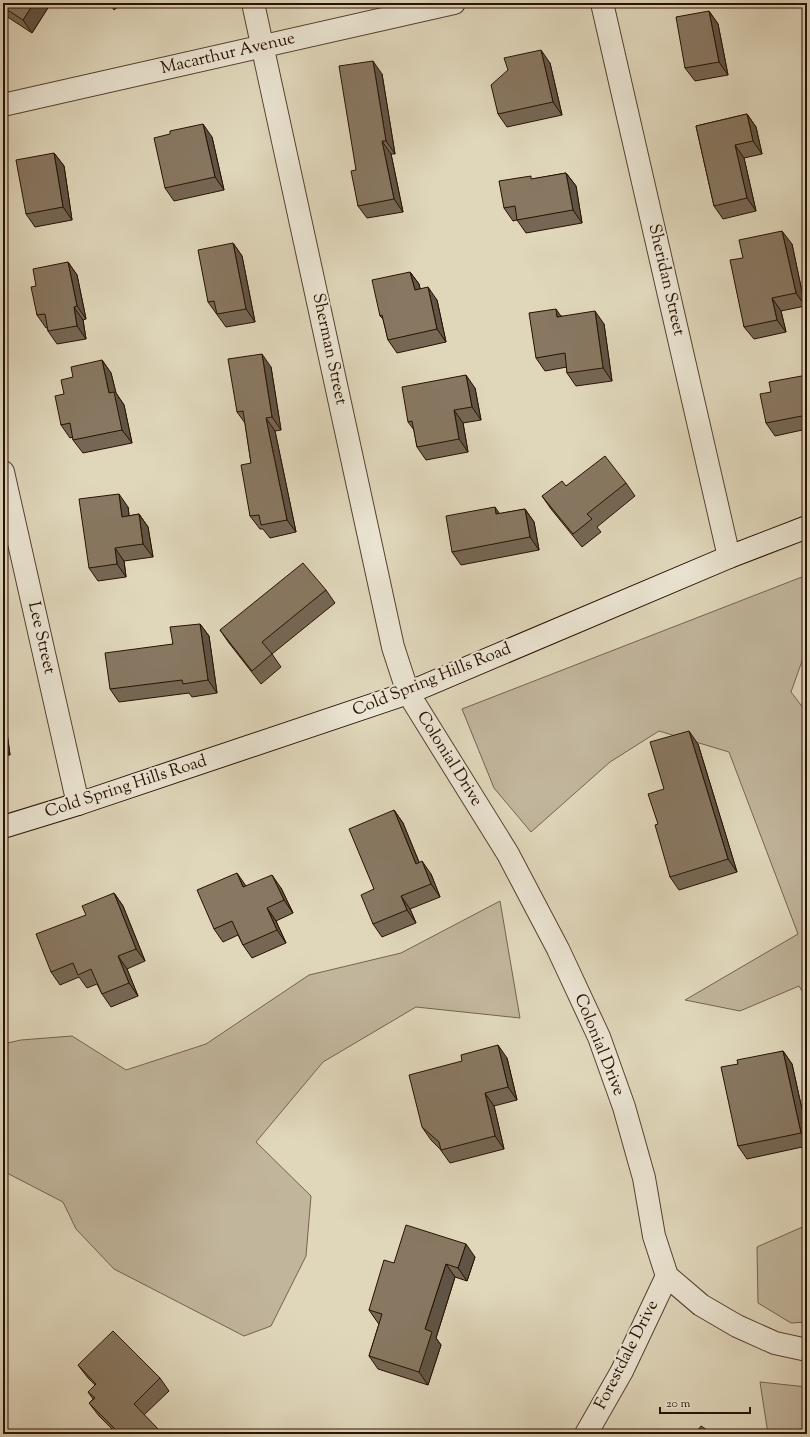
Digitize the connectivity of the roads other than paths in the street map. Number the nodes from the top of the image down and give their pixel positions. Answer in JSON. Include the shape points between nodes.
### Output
{"nodes":[{"id":1,"x":254,"y":3,"type":"edge"},
{"id":2,"x":454,"y":3,"type":"edge"},
{"id":3,"x":602,"y":3,"type":"edge"},
{"id":4,"x":263,"y":45,"type":"junction"},
{"id":5,"x":3,"y":105,"type":"edge"},
{"id":6,"x":3,"y":472,"type":"edge"},
{"id":7,"x":807,"y":527,"type":"edge"},
{"id":8,"x":729,"y":557,"type":"junction"},
{"id":9,"x":408,"y":693,"type":"junction"},
{"id":10,"x":78,"y":804,"type":"junction"},
{"id":11,"x":3,"y":827,"type":"edge"},
{"id":12,"x":667,"y":1276,"type":"junction"},
{"id":13,"x":807,"y":1350,"type":"edge"},
{"id":14,"x":586,"y":1434,"type":"edge"}],
"edges":[{"from":1,"to":4,"type":"street","name":"Sherman Street"},
{"from":2,"to":4,"type":"street","name":"Macarthur Avenue"},
{"from":3,"to":8,"type":"street","name":"Sheridan Street"},
{"from":4,"to":5,"type":"street","name":"Macarthur Avenue"},
{"from":4,"to":9,"type":"street","name":"Sherman Street","via":[[393,647]]},
{"from":6,"to":10,"type":"street","name":"Lee Street"},
{"from":7,"to":8,"type":"street","name":"Cold Spring Hills Road"},
{"from":8,"to":9,"type":"street","name":"Cold Spring Hills Road"},
{"from":9,"to":10,"type":"street","name":"Cold Spring Hills Road"},
{"from":9,"to":12,"type":"street","name":"Colonial Drive","via":[[508,854],[558,949],[599,1037],[624,1107],[644,1178],[654,1236]]},
{"from":10,"to":11,"type":"street","name":"Cold Spring Hills Road"},
{"from":12,"to":13,"type":"street","via":[[701,1305],[737,1326],[775,1343]]},
{"from":12,"to":14,"type":"street","name":"Forestdale Drive","via":[[622,1371]]}]}
